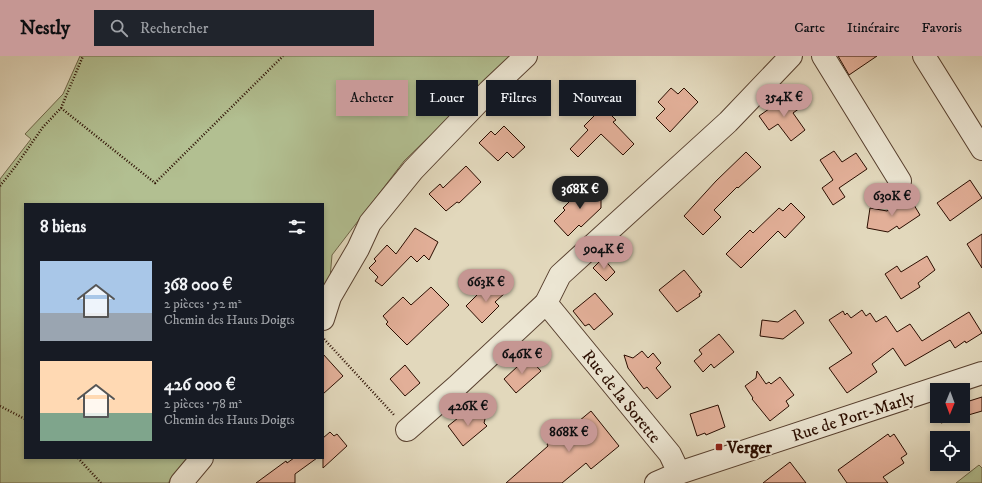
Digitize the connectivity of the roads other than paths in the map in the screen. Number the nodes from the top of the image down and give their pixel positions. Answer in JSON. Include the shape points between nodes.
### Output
{"nodes":[{"id":1,"x":526,"y":56,"type":"edge"},
{"id":2,"x":791,"y":56,"type":"edge"},
{"id":3,"x":822,"y":56,"type":"edge"},
{"id":4,"x":924,"y":56,"type":"edge"},
{"id":5,"x":982,"y":149,"type":"edge"},
{"id":6,"x":900,"y":181,"type":"dead end"},
{"id":7,"x":546,"y":303,"type":"junction"},
{"id":8,"x":324,"y":316,"type":"edge"},
{"id":9,"x":982,"y":373,"type":"edge"},
{"id":10,"x":407,"y":430,"type":"road end"},
{"id":11,"x":201,"y":459,"type":"edge"},
{"id":12,"x":672,"y":479,"type":"edge"},
{"id":13,"x":181,"y":483,"type":"edge"}],
"edges":[{"from":1,"to":8,"type":"street","via":[[413,170],[370,223],[330,297]]},
{"from":2,"to":7,"type":"street","via":[[728,122],[560,275]]},
{"from":3,"to":6,"type":"street"},
{"from":4,"to":5,"type":"street"},
{"from":7,"to":10,"type":"street"},
{"from":7,"to":12,"type":"street","name":"Rue de la Sorette","via":[[670,454]]},
{"from":9,"to":12,"type":"street","name":"Rue de Port-Marly"},
{"from":11,"to":13,"type":"street"}]}
